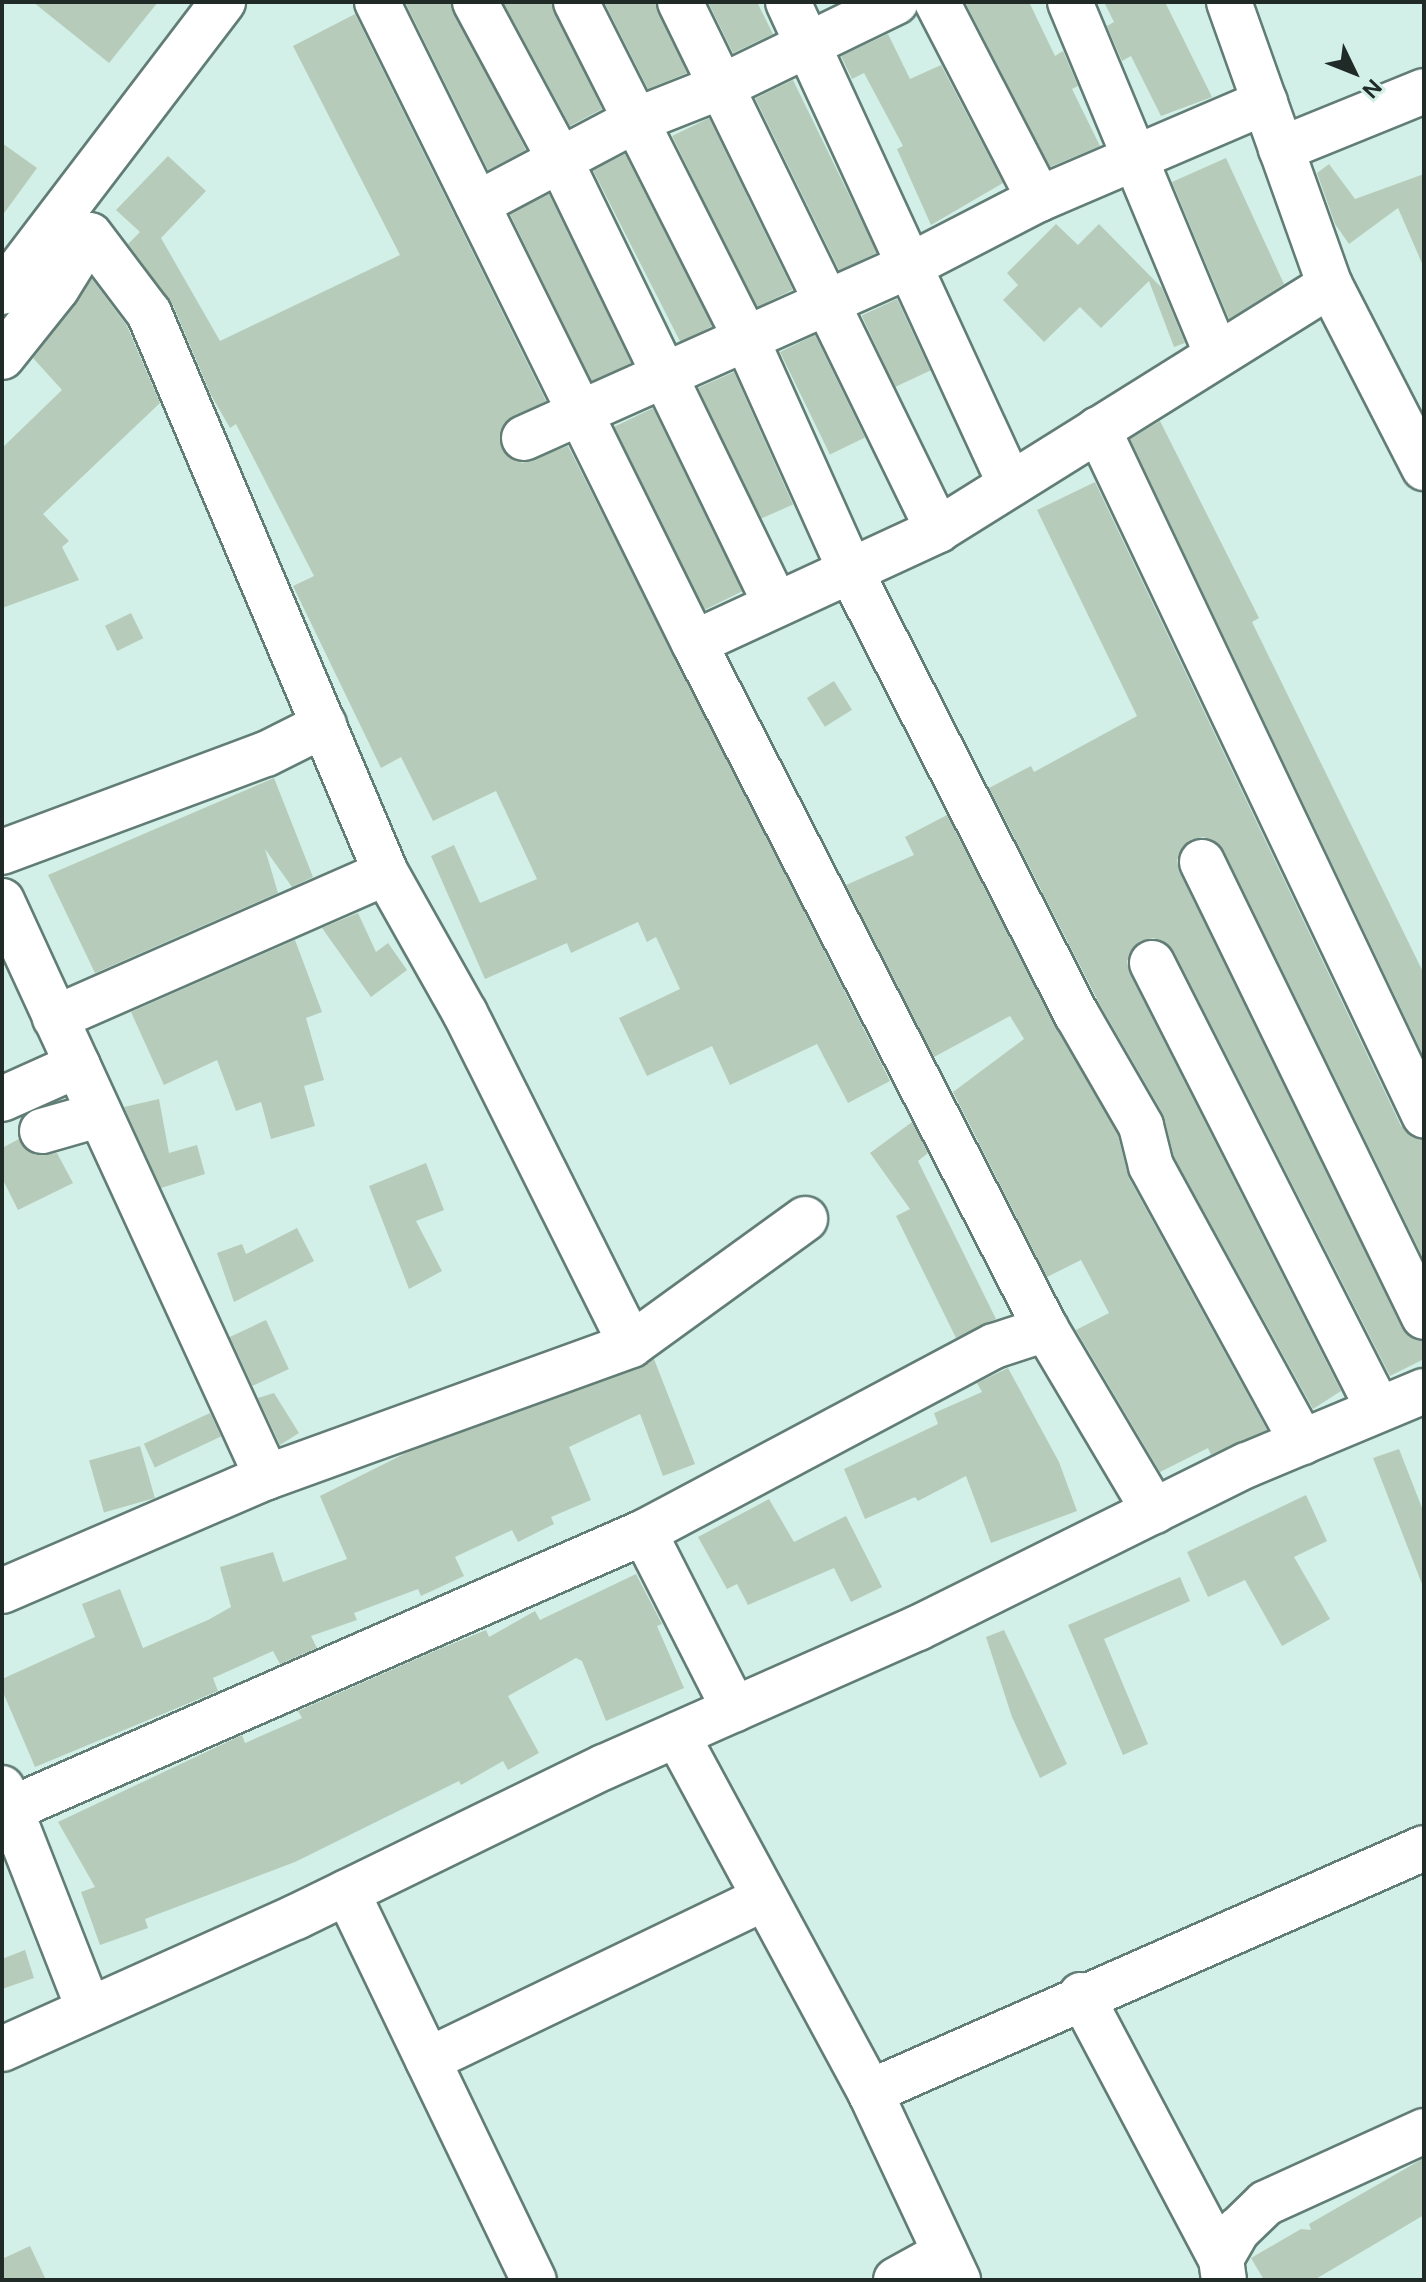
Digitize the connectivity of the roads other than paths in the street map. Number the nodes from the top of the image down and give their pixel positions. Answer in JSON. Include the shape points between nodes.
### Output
{"nodes":[{"id":1,"x":223,"y":2,"type":"edge"},
{"id":2,"x":377,"y":2,"type":"edge"},
{"id":3,"x":475,"y":2,"type":"edge"},
{"id":4,"x":576,"y":2,"type":"edge"},
{"id":5,"x":680,"y":2,"type":"edge"},
{"id":6,"x":788,"y":2,"type":"edge"},
{"id":7,"x":896,"y":2,"type":"edge"},
{"id":8,"x":937,"y":2,"type":"edge"},
{"id":9,"x":1070,"y":2,"type":"edge"},
{"id":10,"x":1229,"y":2,"type":"edge"},
{"id":11,"x":811,"y":42,"type":"junction"},
{"id":12,"x":725,"y":85,"type":"junction"},
{"id":13,"x":1424,"y":91,"type":"edge"},
{"id":14,"x":1265,"y":102,"type":"junction"},
{"id":15,"x":634,"y":121,"type":"junction"},
{"id":16,"x":1281,"y":149,"type":"junction"},
{"id":17,"x":1138,"y":155,"type":"junction"},
{"id":18,"x":561,"y":162,"type":"junction"},
{"id":19,"x":1039,"y":199,"type":"junction"},
{"id":20,"x":477,"y":204,"type":"junction"},
{"id":21,"x":913,"y":264,"type":"junction"},
{"id":22,"x":1330,"y":285,"type":"junction"},
{"id":23,"x":2,"y":292,"type":"edge"},
{"id":24,"x":824,"y":300,"type":"junction"},
{"id":25,"x":745,"y":336,"type":"junction"},
{"id":26,"x":1217,"y":355,"type":"junction"},
{"id":27,"x":2,"y":357,"type":"edge"},
{"id":28,"x":663,"y":374,"type":"junction"},
{"id":29,"x":582,"y":411,"type":"junction"},
{"id":30,"x":1098,"y":429,"type":"junction"},
{"id":31,"x":524,"y":438,"type":"dead end"},
{"id":32,"x":1424,"y":468,"type":"edge"},
{"id":33,"x":1010,"y":484,"type":"junction"},
{"id":34,"x":938,"y":530,"type":"junction"},
{"id":35,"x":851,"y":572,"type":"junction"},
{"id":36,"x":775,"y":603,"type":"junction"},
{"id":37,"x":694,"y":643,"type":"junction"},
{"id":38,"x":324,"y":725,"type":"junction"},
{"id":39,"x":2,"y":852,"type":"edge"},
{"id":40,"x":1202,"y":862,"type":"dead end"},
{"id":41,"x":386,"y":873,"type":"junction"},
{"id":42,"x":2,"y":901,"type":"edge"},
{"id":43,"x":10,"y":945,"type":"edge"},
{"id":44,"x":1152,"y":963,"type":"dead end"},
{"id":45,"x":55,"y":1018,"type":"junction"},
{"id":46,"x":78,"y":1065,"type":"junction"},
{"id":47,"x":2,"y":1099,"type":"edge"},
{"id":48,"x":98,"y":1115,"type":"junction"},
{"id":49,"x":1424,"y":1115,"type":"edge"},
{"id":50,"x":42,"y":1131,"type":"dead end"},
{"id":51,"x":805,"y":1219,"type":"dead end"},
{"id":52,"x":1424,"y":1317,"type":"edge"},
{"id":53,"x":1046,"y":1329,"type":"junction"},
{"id":54,"x":631,"y":1345,"type":"junction"},
{"id":55,"x":1424,"y":1391,"type":"edge"},
{"id":56,"x":1378,"y":1408,"type":"junction"},
{"id":57,"x":1302,"y":1442,"type":"junction"},
{"id":58,"x":267,"y":1477,"type":"junction"},
{"id":59,"x":1154,"y":1511,"type":"junction"},
{"id":60,"x":644,"y":1532,"type":"junction"},
{"id":61,"x":2,"y":1591,"type":"edge"},
{"id":62,"x":734,"y":1709,"type":"junction"},
{"id":63,"x":677,"y":1735,"type":"junction"},
{"id":64,"x":6,"y":1798,"type":"edge"},
{"id":65,"x":1424,"y":1848,"type":"edge"},
{"id":66,"x":347,"y":1892,"type":"junction"},
{"id":67,"x":762,"y":1899,"type":"junction"},
{"id":68,"x":1081,"y":1995,"type":"junction"},
{"id":69,"x":89,"y":2010,"type":"junction"},
{"id":70,"x":2,"y":2049,"type":"edge"},
{"id":71,"x":428,"y":2060,"type":"junction"},
{"id":72,"x":870,"y":2092,"type":"junction"},
{"id":73,"x":1424,"y":2131,"type":"edge"},
{"id":74,"x":951,"y":2266,"type":"edge"},
{"id":75,"x":1222,"y":2269,"type":"edge"},
{"id":76,"x":534,"y":2280,"type":"edge"},
{"id":77,"x":896,"y":2280,"type":"edge"}],
"edges":[{"from":1,"to":23,"type":"street"},
{"from":2,"to":20,"type":"street"},
{"from":3,"to":18,"type":"street"},
{"from":4,"to":15,"type":"street"},
{"from":5,"to":12,"type":"street"},
{"from":6,"to":11,"type":"street"},
{"from":7,"to":11,"type":"street"},
{"from":8,"to":19,"type":"street"},
{"from":9,"to":17,"type":"street"},
{"from":10,"to":14,"type":"street"},
{"from":11,"to":12,"type":"street"},
{"from":11,"to":21,"type":"street"},
{"from":12,"to":15,"type":"street"},
{"from":12,"to":24,"type":"street"},
{"from":13,"to":16,"type":"street"},
{"from":14,"to":16,"type":"street"},
{"from":14,"to":17,"type":"street"},
{"from":15,"to":18,"type":"street"},
{"from":15,"to":25,"type":"street"},
{"from":16,"to":22,"type":"street"},
{"from":17,"to":19,"type":"street"},
{"from":17,"to":26,"type":"street"},
{"from":18,"to":20,"type":"street"},
{"from":18,"to":28,"type":"street"},
{"from":19,"to":21,"type":"street"},
{"from":20,"to":29,"type":"street"},
{"from":21,"to":24,"type":"street"},
{"from":21,"to":33,"type":"street"},
{"from":22,"to":26,"type":"street"},
{"from":22,"to":32,"type":"street"},
{"from":24,"to":25,"type":"street"},
{"from":24,"to":34,"type":"street"},
{"from":25,"to":28,"type":"street"},
{"from":25,"to":35,"type":"street"},
{"from":26,"to":30,"type":"street"},
{"from":27,"to":38,"type":"street","via":[[90,235],[161,337]]},
{"from":28,"to":29,"type":"street"},
{"from":28,"to":36,"type":"street"},
{"from":29,"to":31,"type":"street"},
{"from":29,"to":37,"type":"street"},
{"from":30,"to":33,"type":"street"},
{"from":30,"to":49,"type":"street"},
{"from":33,"to":34,"type":"street"},
{"from":34,"to":35,"type":"street"},
{"from":35,"to":36,"type":"street"},
{"from":35,"to":57,"type":"street","via":[[1077,1015],[1141,1126],[1151,1166]]},
{"from":36,"to":37,"type":"street"},
{"from":37,"to":53,"type":"street"},
{"from":38,"to":39,"type":"street","via":[[266,754]]},
{"from":38,"to":41,"type":"street"},
{"from":40,"to":52,"type":"street"},
{"from":41,"to":45,"type":"street"},
{"from":41,"to":54,"type":"street","via":[[465,1013]]},
{"from":42,"to":43,"type":"street"},
{"from":43,"to":45,"type":"street"},
{"from":44,"to":56,"type":"street"},
{"from":45,"to":46,"type":"street"},
{"from":46,"to":47,"type":"street"},
{"from":46,"to":48,"type":"street"},
{"from":48,"to":50,"type":"street"},
{"from":48,"to":58,"type":"street"},
{"from":51,"to":54,"type":"street"},
{"from":53,"to":59,"type":"street"},
{"from":53,"to":60,"type":"street","via":[[994,1346]]},
{"from":54,"to":58,"type":"street"},
{"from":55,"to":56,"type":"street"},
{"from":56,"to":57,"type":"street"},
{"from":57,"to":59,"type":"street"},
{"from":58,"to":61,"type":"street"},
{"from":59,"to":62,"type":"street","via":[[918,1628]]},
{"from":60,"to":62,"type":"street"},
{"from":60,"to":64,"type":"street"},
{"from":62,"to":63,"type":"street"},
{"from":63,"to":66,"type":"street"},
{"from":63,"to":67,"type":"street"},
{"from":64,"to":69,"type":"street"},
{"from":65,"to":68,"type":"street"},
{"from":66,"to":69,"type":"street"},
{"from":66,"to":71,"type":"street"},
{"from":67,"to":71,"type":"street"},
{"from":67,"to":72,"type":"street"},
{"from":68,"to":72,"type":"street"},
{"from":68,"to":75,"type":"street"},
{"from":69,"to":70,"type":"street"},
{"from":71,"to":76,"type":"street"},
{"from":72,"to":74,"type":"street"},
{"from":73,"to":75,"type":"street","via":[[1266,2203],[1238,2230]]},
{"from":74,"to":77,"type":"street"}]}
